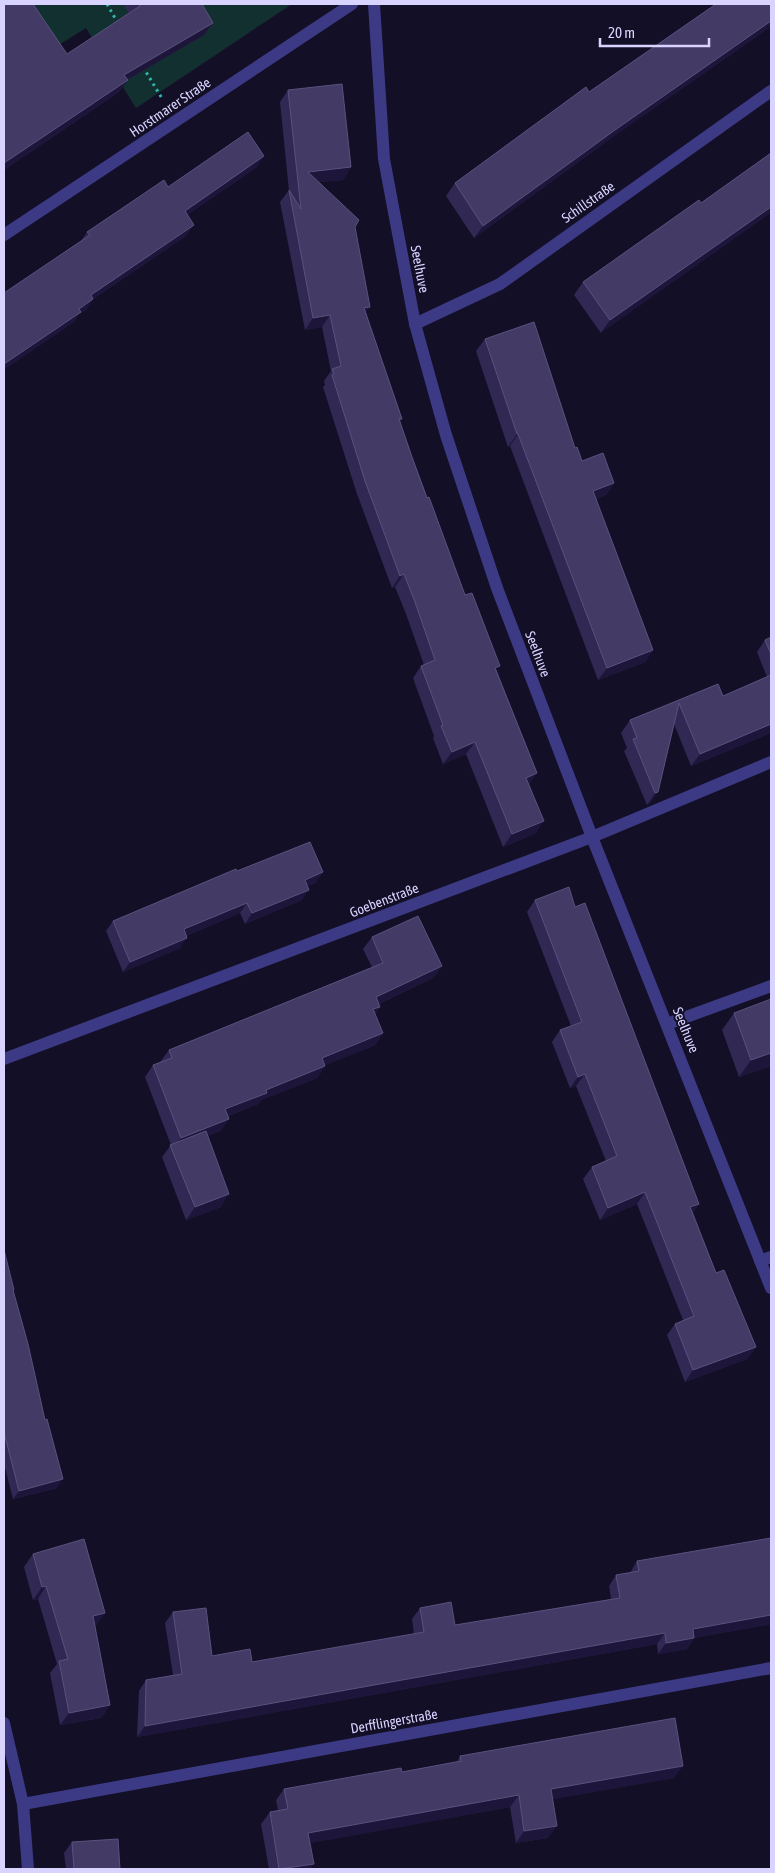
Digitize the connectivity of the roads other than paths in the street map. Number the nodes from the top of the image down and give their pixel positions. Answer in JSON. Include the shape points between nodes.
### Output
{"nodes":[{"id":1,"x":352,"y":4,"type":"edge"},
{"id":2,"x":374,"y":4,"type":"edge"},
{"id":3,"x":771,"y":91,"type":"edge"},
{"id":4,"x":4,"y":235,"type":"edge"},
{"id":5,"x":415,"y":324,"type":"junction"},
{"id":6,"x":771,"y":762,"type":"edge"},
{"id":7,"x":592,"y":837,"type":"junction"},
{"id":8,"x":771,"y":986,"type":"edge"},
{"id":9,"x":667,"y":1024,"type":"junction"},
{"id":10,"x":4,"y":1060,"type":"edge"},
{"id":11,"x":766,"y":1259,"type":"edge"},
{"id":12,"x":771,"y":1288,"type":"edge"},
{"id":13,"x":771,"y":1668,"type":"edge"},
{"id":14,"x":4,"y":1723,"type":"edge"},
{"id":15,"x":23,"y":1804,"type":"junction"},
{"id":16,"x":28,"y":1869,"type":"edge"}],
"edges":[{"from":1,"to":4,"type":"street","name":"Horstmarer Straße"},
{"from":2,"to":5,"type":"street","name":"Seelhuve","via":[[384,159]]},
{"from":3,"to":5,"type":"street","name":"Schillstraße","via":[[500,284]]},
{"from":5,"to":7,"type":"street","name":"Seelhuve","via":[[446,435],[497,588]]},
{"from":6,"to":7,"type":"street","name":"Goebenstraße"},
{"from":7,"to":9,"type":"street","name":"Seelhuve"},
{"from":7,"to":10,"type":"street","name":"Goebenstraße"},
{"from":8,"to":9,"type":"street"},
{"from":9,"to":11,"type":"street","name":"Seelhuve"},
{"from":11,"to":12,"type":"street","name":"Seelhuve"},
{"from":13,"to":15,"type":"street","name":"Derfflingerstraße"},
{"from":14,"to":15,"type":"street"},
{"from":15,"to":16,"type":"street"}]}
